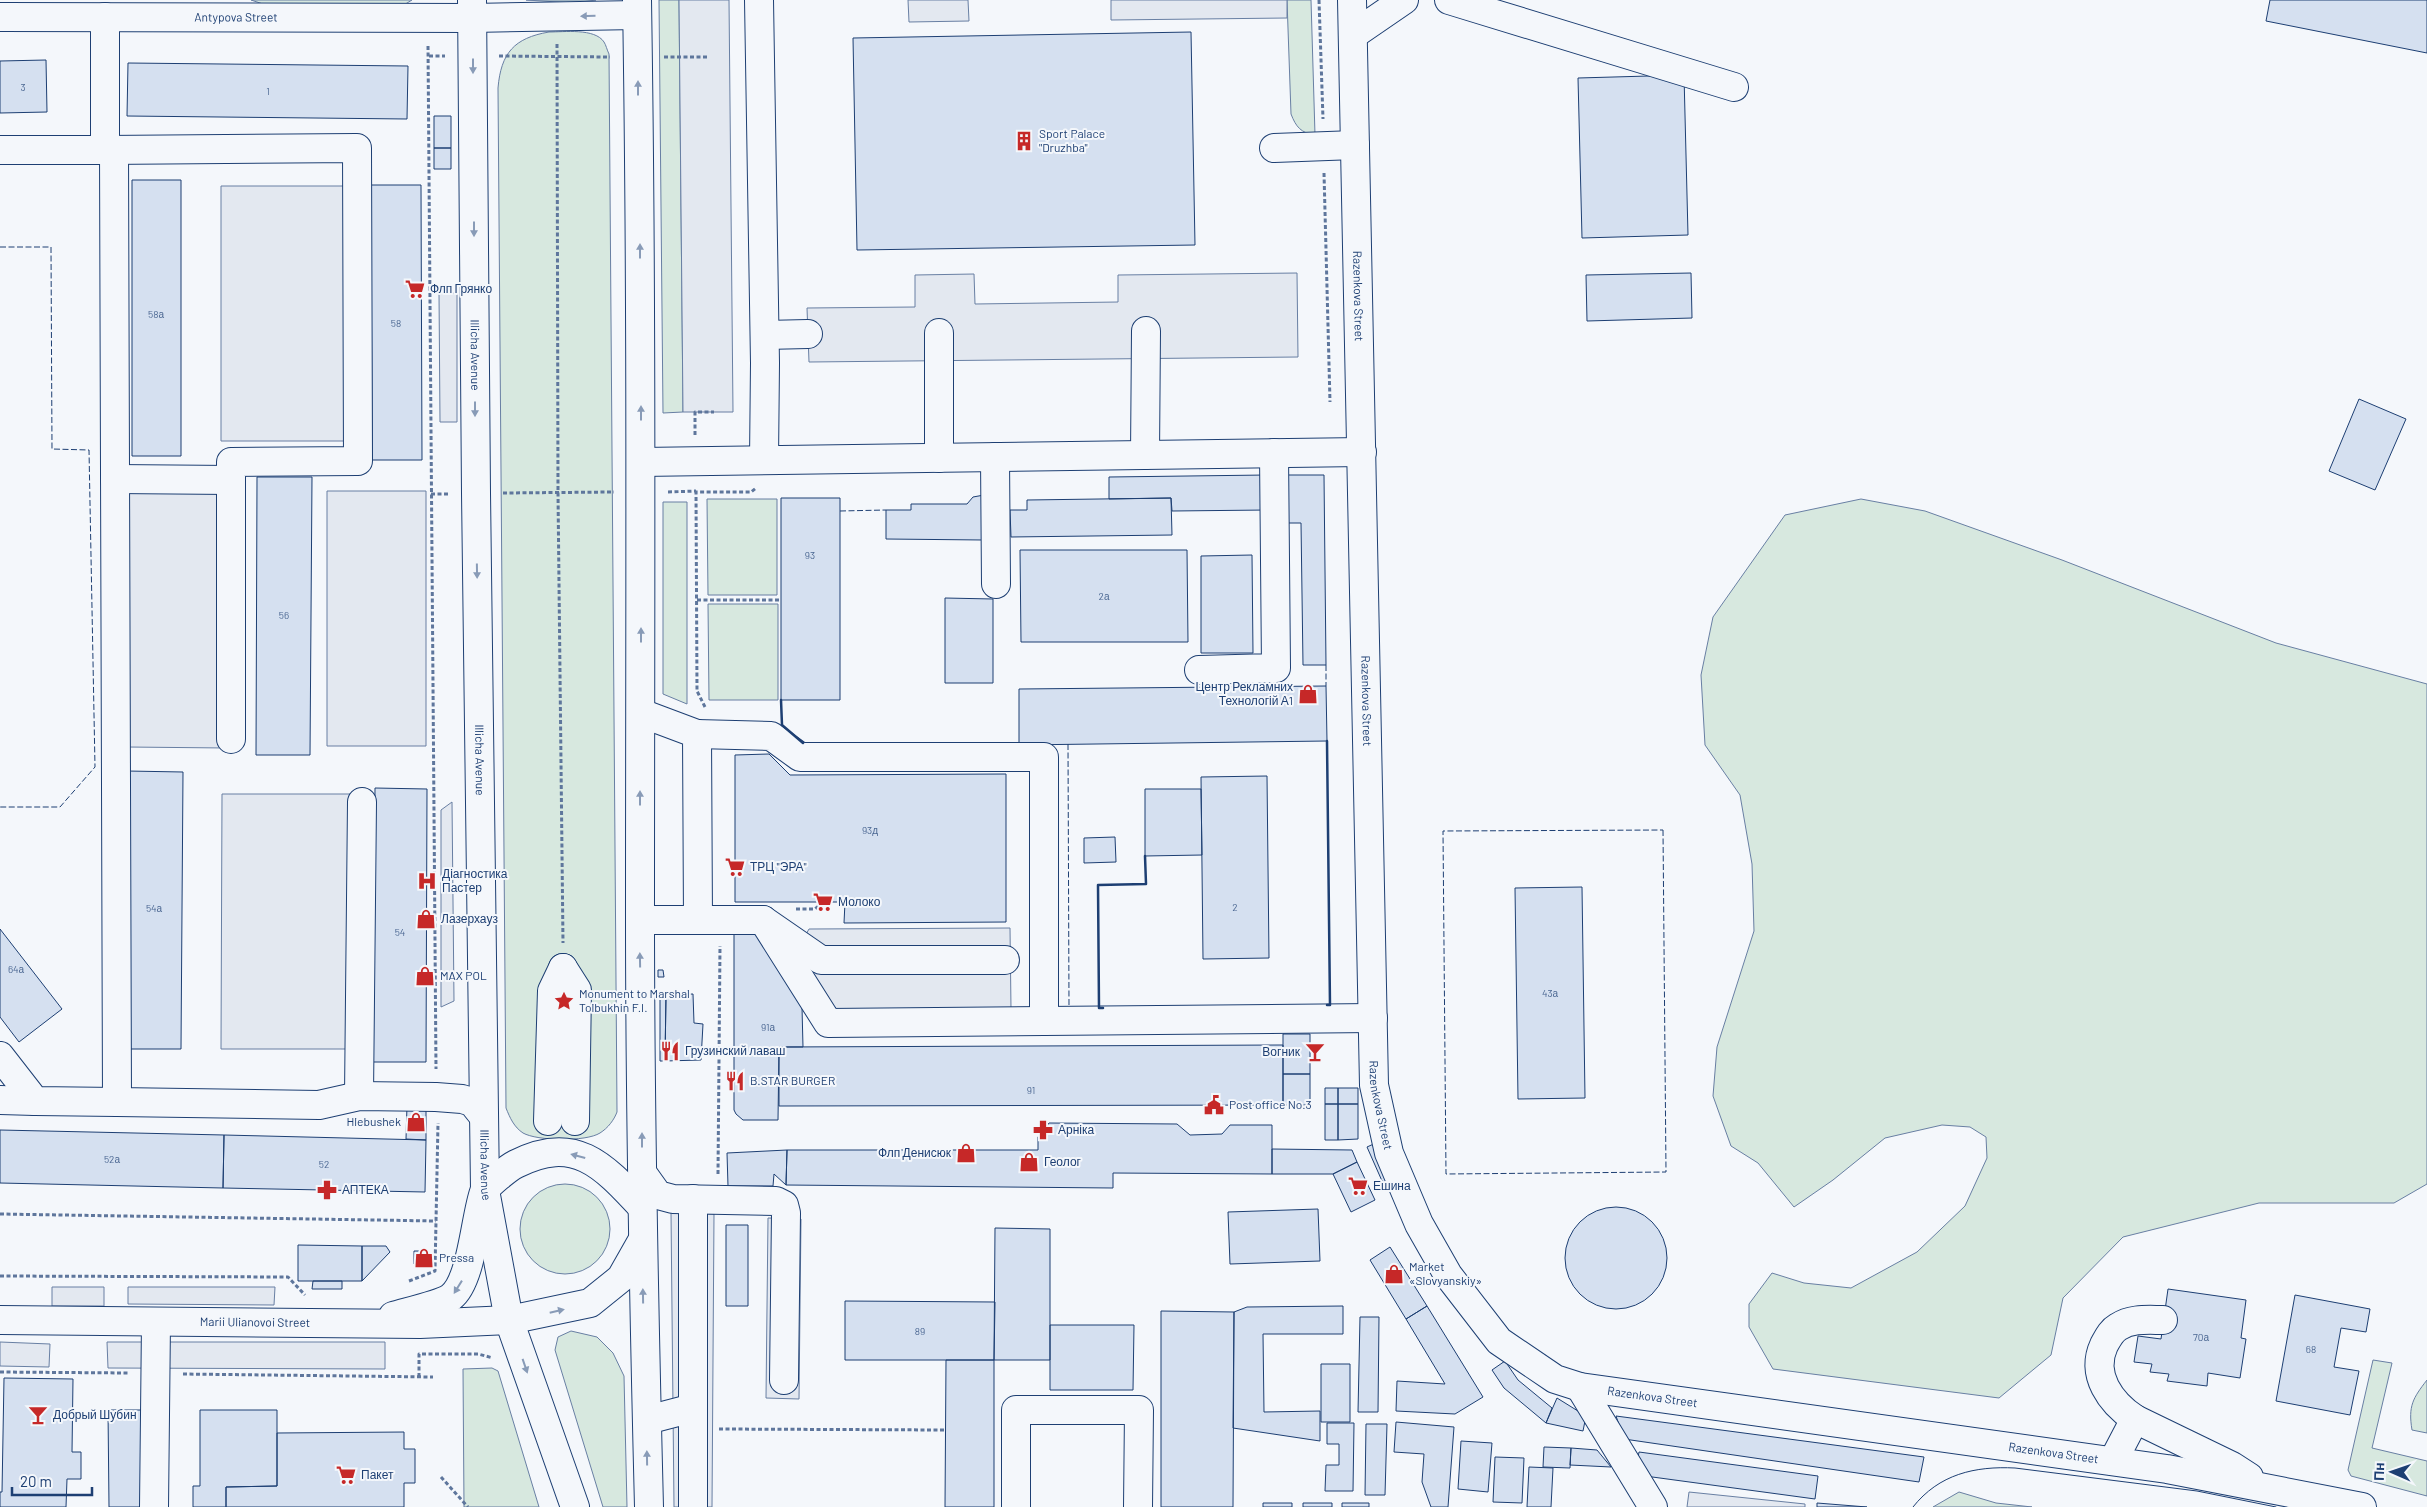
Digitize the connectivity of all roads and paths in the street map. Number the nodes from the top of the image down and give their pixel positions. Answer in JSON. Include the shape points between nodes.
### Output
{"nodes":[{"id":1,"x":759,"y":0,"type":"edge"},
{"id":2,"x":1352,"y":0,"type":"edge"},
{"id":3,"x":1404,"y":0,"type":"edge"},
{"id":4,"x":1449,"y":0,"type":"edge"},
{"id":5,"x":637,"y":8,"type":"edge"},
{"id":6,"x":472,"y":9,"type":"edge"},
{"id":7,"x":7,"y":10,"type":"edge"},
{"id":8,"x":428,"y":16,"type":"junction"},
{"id":9,"x":556,"y":16,"type":"junction"},
{"id":10,"x":105,"y":17,"type":"junction"},
{"id":11,"x":1353,"y":35,"type":"junction"},
{"id":12,"x":429,"y":56,"type":"junction"},
{"id":13,"x":473,"y":56,"type":"junction"},
{"id":14,"x":557,"y":56,"type":"junction"},
{"id":15,"x":638,"y":57,"type":"junction"},
{"id":16,"x":708,"y":58,"type":"dead end"},
{"id":17,"x":1734,"y":87,"type":"dead end"},
{"id":18,"x":1356,"y":145,"type":"junction"},
{"id":19,"x":1274,"y":148,"type":"dead end"},
{"id":20,"x":0,"y":150,"type":"edge"},
{"id":21,"x":110,"y":150,"type":"junction"},
{"id":22,"x":1146,"y":331,"type":"dead end"},
{"id":23,"x":938,"y":333,"type":"dead end"},
{"id":24,"x":808,"y":334,"type":"dead end"},
{"id":25,"x":765,"y":335,"type":"junction"},
{"id":26,"x":714,"y":412,"type":"dead end"},
{"id":27,"x":1362,"y":452,"type":"junction"},
{"id":28,"x":1274,"y":453,"type":"junction"},
{"id":29,"x":1145,"y":455,"type":"junction"},
{"id":30,"x":995,"y":457,"type":"junction"},
{"id":31,"x":939,"y":458,"type":"junction"},
{"id":32,"x":764,"y":460,"type":"junction"},
{"id":33,"x":641,"y":462,"type":"junction"},
{"id":34,"x":696,"y":462,"type":"junction"},
{"id":35,"x":115,"y":479,"type":"junction"},
{"id":36,"x":231,"y":480,"type":"junction"},
{"id":37,"x":642,"y":492,"type":"junction"},
{"id":38,"x":558,"y":493,"type":"junction"},
{"id":39,"x":431,"y":494,"type":"junction"},
{"id":40,"x":476,"y":494,"type":"junction"},
{"id":41,"x":996,"y":584,"type":"dead end"},
{"id":42,"x":697,"y":600,"type":"dead end"},
{"id":43,"x":781,"y":600,"type":"dead end"},
{"id":44,"x":1199,"y":670,"type":"dead end"},
{"id":45,"x":640,"y":713,"type":"junction"},
{"id":46,"x":697,"y":734,"type":"junction"},
{"id":47,"x":231,"y":739,"type":"dead end"},
{"id":48,"x":362,"y":802,"type":"dead end"},
{"id":49,"x":640,"y":920,"type":"junction"},
{"id":50,"x":698,"y":920,"type":"junction"},
{"id":51,"x":763,"y":920,"type":"junction"},
{"id":52,"x":1005,"y":960,"type":"dead end"},
{"id":53,"x":563,"y":968,"type":"junction"},
{"id":54,"x":1373,"y":1018,"type":"junction"},
{"id":55,"x":1044,"y":1022,"type":"junction"},
{"id":56,"x":0,"y":1056,"type":"edge"},
{"id":57,"x":359,"y":1096,"type":"junction"},
{"id":58,"x":436,"y":1097,"type":"junction"},
{"id":59,"x":0,"y":1100,"type":"edge"},
{"id":60,"x":35,"y":1101,"type":"junction"},
{"id":61,"x":117,"y":1102,"type":"junction"},
{"id":62,"x":484,"y":1117,"type":"junction"},
{"id":63,"x":548,"y":1121,"type":"dead end"},
{"id":64,"x":576,"y":1121,"type":"dead end"},
{"id":65,"x":643,"y":1174,"type":"junction"},
{"id":66,"x":485,"y":1190,"type":"junction"},
{"id":67,"x":694,"y":1199,"type":"junction"},
{"id":68,"x":642,"y":1207,"type":"junction"},
{"id":69,"x":0,"y":1214,"type":"edge"},
{"id":70,"x":436,"y":1221,"type":"junction"},
{"id":71,"x":642,"y":1241,"type":"junction"},
{"id":72,"x":0,"y":1276,"type":"edge"},
{"id":73,"x":406,"y":1282,"type":"dead end"},
{"id":74,"x":314,"y":1295,"type":"dead end"},
{"id":75,"x":0,"y":1320,"type":"edge"},
{"id":76,"x":509,"y":1320,"type":"junction"},
{"id":77,"x":2163,"y":1320,"type":"dead end"},
{"id":78,"x":156,"y":1322,"type":"junction"},
{"id":79,"x":370,"y":1324,"type":"junction"},
{"id":80,"x":495,"y":1359,"type":"dead end"},
{"id":81,"x":0,"y":1372,"type":"edge"},
{"id":82,"x":155,"y":1374,"type":"junction"},
{"id":83,"x":418,"y":1377,"type":"junction"},
{"id":84,"x":433,"y":1377,"type":"dead end"},
{"id":85,"x":784,"y":1380,"type":"dead end"},
{"id":86,"x":1580,"y":1387,"type":"junction"},
{"id":87,"x":693,"y":1408,"type":"junction"},
{"id":88,"x":2135,"y":1419,"type":"junction"},
{"id":89,"x":646,"y":1420,"type":"junction"},
{"id":90,"x":716,"y":1429,"type":"dead end"},
{"id":91,"x":946,"y":1430,"type":"dead end"},
{"id":92,"x":2113,"y":1461,"type":"junction"},
{"id":93,"x":441,"y":1476,"type":"dead end"},
{"id":94,"x":2263,"y":1487,"type":"junction"},
{"id":95,"x":2314,"y":1502,"type":"edge"},
{"id":96,"x":154,"y":1507,"type":"edge"},
{"id":97,"x":468,"y":1507,"type":"edge"},
{"id":98,"x":575,"y":1507,"type":"edge"},
{"id":99,"x":649,"y":1507,"type":"edge"},
{"id":100,"x":693,"y":1507,"type":"edge"},
{"id":101,"x":1016,"y":1507,"type":"edge"},
{"id":102,"x":1138,"y":1507,"type":"edge"},
{"id":103,"x":1653,"y":1507,"type":"edge"},
{"id":104,"x":2362,"y":1507,"type":"edge"}],
"edges":[{"from":1,"to":25,"type":"street"},
{"from":2,"to":11,"type":"street","name":"Razenkova Street"},
{"from":3,"to":11,"type":"street"},
{"from":4,"to":17,"type":"street"},
{"from":5,"to":9,"type":"street","name":"Antypova Street","one_way":true},
{"from":5,"to":15,"type":"street"},
{"from":6,"to":8,"type":"street","name":"Antypova Street"},
{"from":6,"to":9,"type":"street","name":"Antypova Street"},
{"from":6,"to":13,"type":"street","name":"Illicha Avenue"},
{"from":7,"to":10,"type":"street","name":"Antypova Street"},
{"from":8,"to":10,"type":"street","name":"Antypova Street"},
{"from":8,"to":12,"type":"path"},
{"from":9,"to":14,"type":"path"},
{"from":10,"to":21,"type":"street"},
{"from":11,"to":18,"type":"street","name":"Razenkova Street"},
{"from":12,"to":13,"type":"path"},
{"from":12,"to":39,"type":"path"},
{"from":13,"to":14,"type":"path"},
{"from":13,"to":40,"type":"street","name":"Illicha Avenue","one_way":true},
{"from":14,"to":15,"type":"path"},
{"from":14,"to":38,"type":"path"},
{"from":15,"to":16,"type":"path"},
{"from":33,"to":15,"type":"street","one_way":true},
{"from":18,"to":19,"type":"street"},
{"from":18,"to":27,"type":"street","name":"Razenkova Street"},
{"from":20,"to":21,"type":"street"},
{"from":21,"to":35,"type":"street"},
{"from":21,"to":36,"type":"street","via":[[357,148],[358,461],[231,462]]},
{"from":22,"to":29,"type":"street"},
{"from":23,"to":31,"type":"street"},
{"from":24,"to":25,"type":"street"},
{"from":25,"to":32,"type":"street"},
{"from":26,"to":34,"type":"path","via":[[695,412]]},
{"from":27,"to":28,"type":"street"},
{"from":27,"to":54,"type":"street","name":"Razenkova Street"},
{"from":28,"to":29,"type":"street"},
{"from":28,"to":44,"type":"street","via":[[1276,668]]},
{"from":29,"to":30,"type":"street"},
{"from":30,"to":31,"type":"street"},
{"from":30,"to":41,"type":"street"},
{"from":31,"to":32,"type":"street"},
{"from":32,"to":34,"type":"street"},
{"from":33,"to":34,"type":"street"},
{"from":33,"to":37,"type":"street"},
{"from":34,"to":37,"type":"path","via":[[696,492]]},
{"from":35,"to":36,"type":"street"},
{"from":35,"to":61,"type":"street"},
{"from":36,"to":47,"type":"street"},
{"from":37,"to":38,"type":"path"},
{"from":45,"to":37,"type":"street","one_way":true},
{"from":38,"to":40,"type":"path"},
{"from":38,"to":53,"type":"path"},
{"from":39,"to":40,"type":"path"},
{"from":39,"to":58,"type":"path"},
{"from":40,"to":62,"type":"street","name":"Illicha Avenue","one_way":true},
{"from":42,"to":43,"type":"path"},
{"from":45,"to":46,"type":"street"},
{"from":49,"to":45,"type":"street","one_way":true},
{"from":46,"to":50,"type":"street"},
{"from":46,"to":55,"type":"street","via":[[771,736],[800,757],[1044,757]]},
{"from":48,"to":57,"type":"street"},
{"from":49,"to":50,"type":"street"},
{"from":65,"to":49,"type":"street","one_way":true},
{"from":50,"to":51,"type":"street"},
{"from":51,"to":52,"type":"street","via":[[821,960]]},
{"from":51,"to":55,"type":"street","via":[[828,1024]]},
{"from":53,"to":63,"type":"street","via":[[552,990]]},
{"from":53,"to":64,"type":"street","via":[[577,990]]},
{"from":54,"to":55,"type":"street"},
{"from":54,"to":86,"type":"street","name":"Razenkova Street","via":[[1374,1085],[1389,1152],[1418,1224],[1448,1275],[1499,1341],[1555,1379]]},
{"from":56,"to":60,"type":"street"},
{"from":57,"to":58,"type":"street"},
{"from":57,"to":61,"type":"street","via":[[319,1105]]},
{"from":58,"to":62,"type":"street","via":[[472,1102]]},
{"from":58,"to":70,"type":"path"},
{"from":59,"to":60,"type":"street"},
{"from":60,"to":61,"type":"street"},
{"from":62,"to":66,"type":"street","name":"Illicha Avenue"},
{"from":65,"to":67,"type":"street","via":[[658,1195]]},
{"from":65,"to":68,"type":"street"},
{"from":68,"to":66,"type":"street","one_way":true,"via":[[604,1167],[581,1155],[557,1152],[533,1156],[510,1167]]},
{"from":66,"to":76,"type":"street","name":"Illicha Avenue"},
{"from":66,"to":79,"type":"street","one_way":true,"via":[[465,1275],[452,1296]]},
{"from":67,"to":85,"type":"street","via":[[776,1201],[784,1205]]},
{"from":67,"to":87,"type":"street"},
{"from":68,"to":71,"type":"street"},
{"from":69,"to":70,"type":"path"},
{"from":70,"to":73,"type":"path","via":[[435,1271]]},
{"from":76,"to":71,"type":"street","one_way":true,"via":[[590,1303],[621,1278]]},
{"from":89,"to":71,"type":"street","one_way":true},
{"from":72,"to":74,"type":"path","via":[[288,1277],[305,1295]]},
{"from":75,"to":78,"type":"street","name":"Marii Ulianovoi Street"},
{"from":76,"to":79,"type":"street","name":"Marii Ulianovoi Street"},
{"from":76,"to":98,"type":"street","name":"Illicha Avenue","one_way":true},
{"from":77,"to":88,"type":"street","via":[[2133,1321],[2118,1327],[2110,1334],[2101,1352],[2099,1369],[2106,1392],[2119,1408]]},
{"from":78,"to":79,"type":"street","name":"Marii Ulianovoi Street"},
{"from":78,"to":82,"type":"street"},
{"from":80,"to":83,"type":"path","via":[[478,1354],[419,1354]]},
{"from":81,"to":82,"type":"path"},
{"from":82,"to":83,"type":"path"},
{"from":82,"to":96,"type":"street"},
{"from":83,"to":84,"type":"path"},
{"from":86,"to":92,"type":"street","name":"Razenkova Street"},
{"from":86,"to":103,"type":"street"},
{"from":87,"to":89,"type":"street"},
{"from":87,"to":100,"type":"street"},
{"from":88,"to":92,"type":"street"},
{"from":88,"to":94,"type":"street","via":[[2232,1466]]},
{"from":99,"to":89,"type":"street","one_way":true},
{"from":90,"to":91,"type":"path"},
{"from":92,"to":94,"type":"street","name":"Razenkova Street"},
{"from":93,"to":97,"type":"path"},
{"from":94,"to":95,"type":"street","name":"Razenkova Street"},
{"from":95,"to":104,"type":"street","name":"Razenkova Street"},
{"from":101,"to":102,"type":"street","via":[[1016,1410],[1139,1410]]}]}
